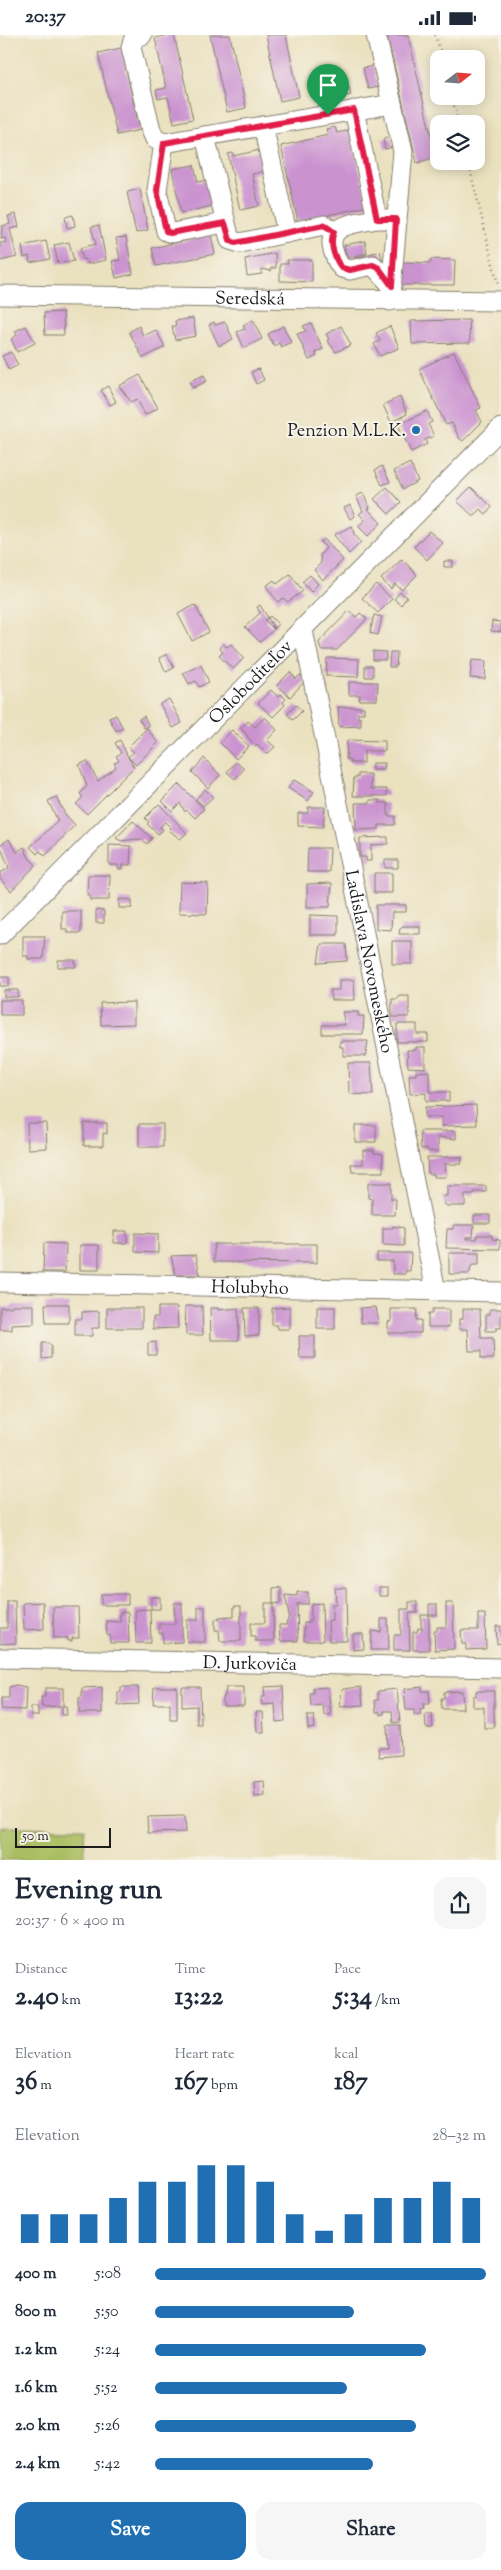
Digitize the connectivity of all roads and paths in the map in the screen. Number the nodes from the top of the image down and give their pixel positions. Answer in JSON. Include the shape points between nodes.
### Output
{"nodes":[{"id":1,"x":142,"y":35,"type":"edge"},
{"id":2,"x":376,"y":35,"type":"edge"},
{"id":3,"x":436,"y":35,"type":"edge"},
{"id":4,"x":440,"y":50,"type":"edge"},
{"id":5,"x":392,"y":104,"type":"junction"},
{"id":6,"x":354,"y":110,"type":"junction"},
{"id":7,"x":263,"y":126,"type":"junction"},
{"id":8,"x":205,"y":136,"type":"junction"},
{"id":9,"x":164,"y":143,"type":"junction"},
{"id":10,"x":470,"y":170,"type":"edge"},
{"id":11,"x":377,"y":219,"type":"junction"},
{"id":12,"x":396,"y":219,"type":"junction"},
{"id":13,"x":225,"y":223,"type":"junction"},
{"id":14,"x":334,"y":232,"type":"junction"},
{"id":15,"x":287,"y":233,"type":"junction"},
{"id":16,"x":391,"y":293,"type":"junction"},
{"id":17,"x":0,"y":295,"type":"edge"},
{"id":18,"x":500,"y":295,"type":"edge"},
{"id":19,"x":501,"y":428,"type":"edge"},
{"id":20,"x":303,"y":630,"type":"junction"},
{"id":21,"x":0,"y":935,"type":"edge"},
{"id":22,"x":0,"y":1282,"type":"edge"},
{"id":23,"x":436,"y":1291,"type":"junction"},
{"id":24,"x":501,"y":1291,"type":"edge"},
{"id":25,"x":0,"y":1658,"type":"edge"},
{"id":26,"x":501,"y":1668,"type":"edge"}],
"edges":[{"from":1,"to":9,"type":"street","via":[[134,38],[131,47],[151,130],[155,139]]},
{"from":2,"to":5,"type":"street"},
{"from":3,"to":4,"type":"path"},
{"from":5,"to":6,"type":"street"},
{"from":5,"to":12,"type":"street","via":[[404,158]]},
{"from":6,"to":7,"type":"street"},
{"from":6,"to":11,"type":"street"},
{"from":7,"to":8,"type":"street"},
{"from":7,"to":15,"type":"street"},
{"from":8,"to":9,"type":"street"},
{"from":8,"to":13,"type":"street"},
{"from":9,"to":13,"type":"street","via":[[157,190],[166,231],[170,233]]},
{"from":10,"to":18,"type":"path"},
{"from":11,"to":12,"type":"street"},
{"from":11,"to":14,"type":"street"},
{"from":12,"to":16,"type":"street"},
{"from":13,"to":15,"type":"street","via":[[230,240],[235,243]]},
{"from":14,"to":15,"type":"street","via":[[324,225]]},
{"from":14,"to":16,"type":"street","via":[[332,245],[342,268],[350,270],[373,265],[379,268]]},
{"from":16,"to":17,"type":"street","name":"Seredská"},
{"from":16,"to":18,"type":"street","name":"Seredská"},
{"from":19,"to":20,"type":"street","name":"Osloboditeľov"},
{"from":20,"to":21,"type":"street","name":"Osloboditeľov"},
{"from":20,"to":23,"type":"street","name":"Ladislava Novomeského"},
{"from":22,"to":23,"type":"street","name":"Holubyho"},
{"from":23,"to":24,"type":"street","name":"Holubyho"},
{"from":25,"to":26,"type":"street","name":"D. Jurkoviča"}]}
